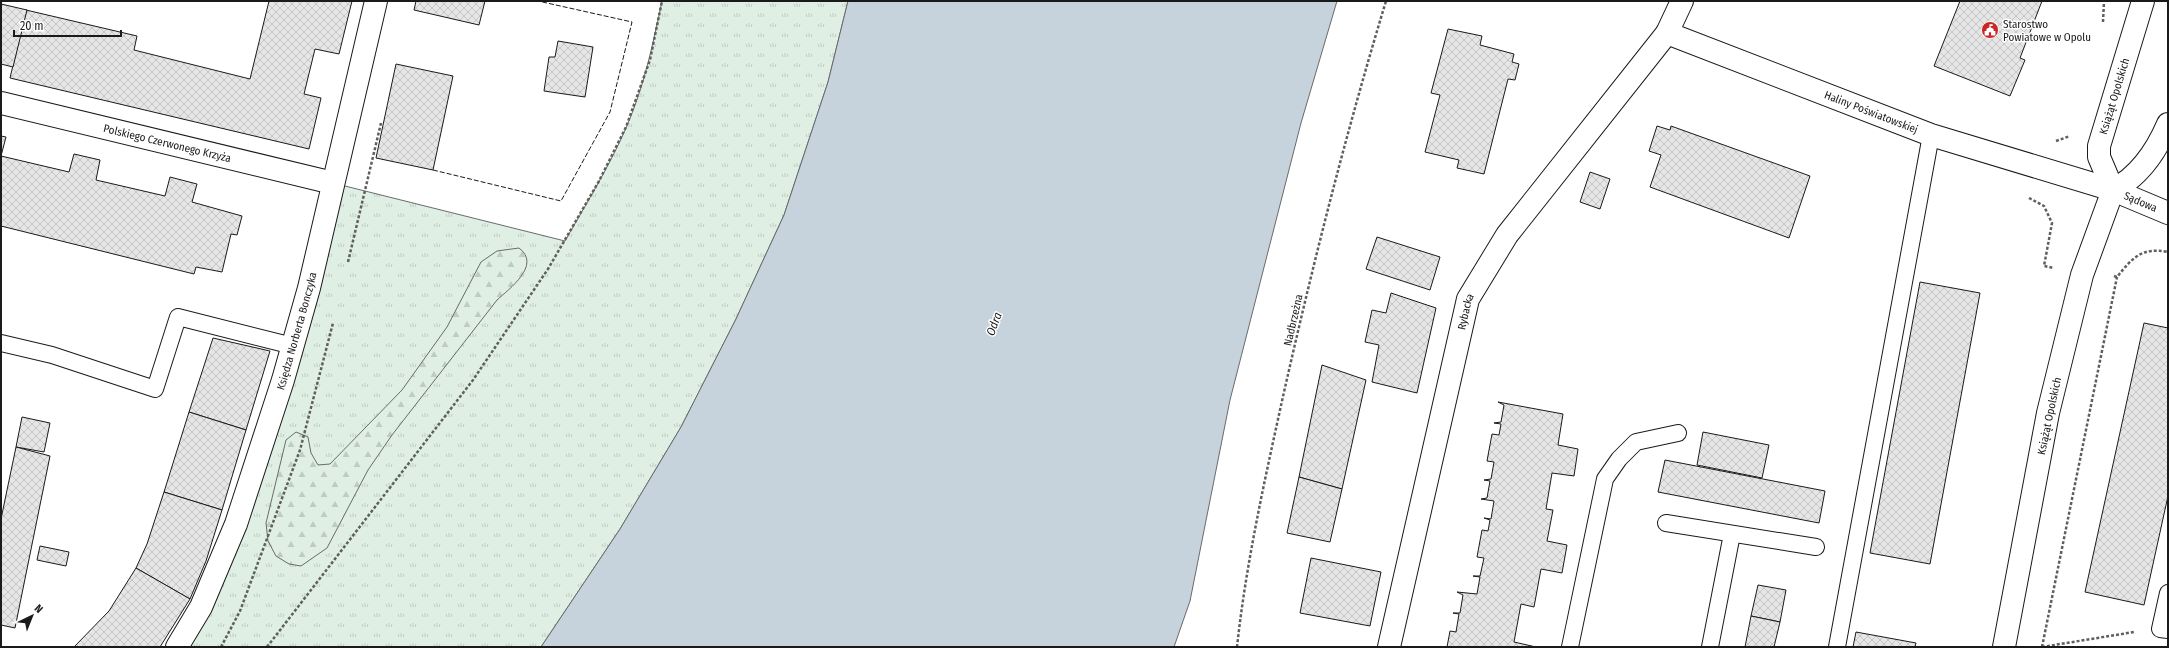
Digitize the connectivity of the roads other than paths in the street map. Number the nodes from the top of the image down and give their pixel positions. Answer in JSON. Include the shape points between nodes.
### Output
{"nodes":[{"id":1,"x":376,"y":1,"type":"edge"},
{"id":2,"x":1682,"y":1,"type":"edge"},
{"id":3,"x":2143,"y":1,"type":"edge"},
{"id":4,"x":1667,"y":33,"type":"junction"},
{"id":5,"x":1,"y":103,"type":"edge"},
{"id":6,"x":2168,"y":124,"type":"edge"},
{"id":7,"x":1931,"y":136,"type":"junction"},
{"id":8,"x":334,"y":183,"type":"junction"},
{"id":9,"x":2113,"y":190,"type":"junction"},
{"id":10,"x":2168,"y":213,"type":"edge"},
{"id":11,"x":1,"y":343,"type":"edge"},
{"id":12,"x":293,"y":346,"type":"junction"},
{"id":13,"x":1678,"y":433,"type":"dead end"},
{"id":14,"x":1666,"y":523,"type":"dead end"},
{"id":15,"x":1732,"y":534,"type":"junction"},
{"id":16,"x":1816,"y":547,"type":"dead end"},
{"id":17,"x":2168,"y":593,"type":"edge"},
{"id":18,"x":2164,"y":630,"type":"edge"},
{"id":19,"x":177,"y":647,"type":"edge"},
{"id":20,"x":1389,"y":647,"type":"edge"},
{"id":21,"x":1570,"y":647,"type":"edge"},
{"id":22,"x":1710,"y":647,"type":"edge"},
{"id":23,"x":1837,"y":647,"type":"edge"},
{"id":24,"x":2004,"y":647,"type":"edge"}],
"edges":[{"from":1,"to":8,"type":"street","name":"Księdza Norberta Bonczyka"},
{"from":2,"to":4,"type":"street"},
{"from":3,"to":9,"type":"street","name":"Książąt Opolskich","via":[[2099,146],[2099,157]]},
{"from":4,"to":7,"type":"street","name":"Haliny Poświatowskiej"},
{"from":4,"to":20,"type":"street","name":"Rybacka","via":[[1507,235],[1468,299]]},
{"from":5,"to":8,"type":"street","name":"Polskiego Czerwonego Krzyża"},
{"from":6,"to":9,"type":"street","via":[[2145,166]]},
{"from":7,"to":9,"type":"street","name":"Haliny Poświatowskiej"},
{"from":7,"to":23,"type":"lane"},
{"from":8,"to":12,"type":"street","name":"Księdza Norberta Bonczyka"},
{"from":9,"to":10,"type":"street","name":"Sądowa"},
{"from":9,"to":24,"type":"street","name":"Książąt Opolskich","via":[[2082,274],[2048,413]]},
{"from":11,"to":12,"type":"lane","via":[[52,356],[155,389],[178,317]]},
{"from":12,"to":19,"type":"street","name":"Księdza Norberta Bonczyka","via":[[236,524],[201,607]]},
{"from":13,"to":21,"type":"lane","via":[[1636,442],[1619,459],[1605,479]]},
{"from":14,"to":15,"type":"lane"},
{"from":15,"to":16,"type":"lane"},
{"from":15,"to":22,"type":"lane"},
{"from":17,"to":18,"type":"lane"}]}
